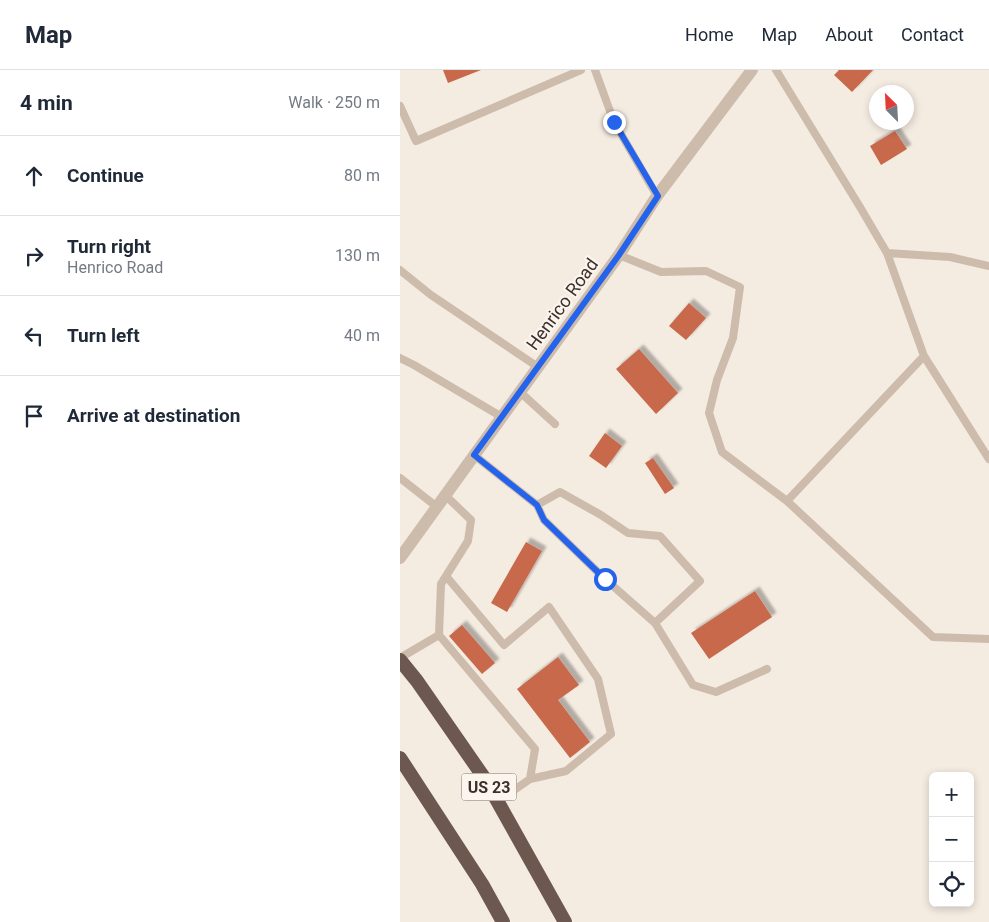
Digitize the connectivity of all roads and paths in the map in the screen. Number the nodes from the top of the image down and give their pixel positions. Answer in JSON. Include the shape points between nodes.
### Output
{"nodes":[{"id":1,"x":582,"y":70,"type":"edge"},
{"id":2,"x":595,"y":70,"type":"edge"},
{"id":3,"x":752,"y":70,"type":"edge"},
{"id":4,"x":776,"y":70,"type":"edge"},
{"id":5,"x":400,"y":106,"type":"edge"},
{"id":6,"x":658,"y":196,"type":"junction"},
{"id":7,"x":887,"y":253,"type":"junction"},
{"id":8,"x":619,"y":255,"type":"junction"},
{"id":9,"x":989,"y":266,"type":"edge"},
{"id":10,"x":400,"y":270,"type":"edge"},
{"id":11,"x":924,"y":356,"type":"junction"},
{"id":12,"x":400,"y":358,"type":"edge"},
{"id":13,"x":538,"y":367,"type":"junction"},
{"id":14,"x":520,"y":392,"type":"junction"},
{"id":15,"x":502,"y":417,"type":"junction"},
{"id":16,"x":555,"y":424,"type":"dead end"},
{"id":17,"x":474,"y":455,"type":"junction"},
{"id":18,"x":989,"y":458,"type":"edge"},
{"id":19,"x":400,"y":478,"type":"edge"},
{"id":20,"x":445,"y":495,"type":"junction"},
{"id":21,"x":788,"y":501,"type":"junction"},
{"id":22,"x":537,"y":505,"type":"junction"},
{"id":23,"x":437,"y":507,"type":"junction"},
{"id":24,"x":400,"y":558,"type":"edge"},
{"id":25,"x":446,"y":576,"type":"junction"},
{"id":26,"x":654,"y":623,"type":"junction"},
{"id":27,"x":439,"y":635,"type":"junction"},
{"id":28,"x":989,"y":639,"type":"edge"},
{"id":29,"x":400,"y":659,"type":"edge"},
{"id":30,"x":767,"y":669,"type":"dead end"},
{"id":31,"x":400,"y":758,"type":"edge"},
{"id":32,"x":530,"y":779,"type":"junction"},
{"id":33,"x":497,"y":802,"type":"junction"},
{"id":34,"x":503,"y":922,"type":"edge"},
{"id":35,"x":565,"y":922,"type":"edge"}],
"edges":[{"from":1,"to":5,"type":"lane","via":[[416,141]]},
{"from":2,"to":6,"type":"lane","via":[[614,122]]},
{"from":3,"to":6,"type":"street","name":"Henrico Road"},
{"from":4,"to":7,"type":"lane"},
{"from":6,"to":8,"type":"street","name":"Henrico Road"},
{"from":7,"to":9,"type":"lane","via":[[950,257]]},
{"from":7,"to":11,"type":"lane"},
{"from":8,"to":13,"type":"street","name":"Henrico Road"},
{"from":8,"to":21,"type":"lane","via":[[661,272],[706,271],[740,286],[733,338],[709,412],[722,452]]},
{"from":10,"to":13,"type":"lane","via":[[431,295]]},
{"from":11,"to":18,"type":"lane"},
{"from":11,"to":21,"type":"lane"},
{"from":12,"to":15,"type":"lane"},
{"from":13,"to":14,"type":"street","name":"Henrico Road"},
{"from":14,"to":15,"type":"street","name":"Henrico Road"},
{"from":14,"to":16,"type":"lane"},
{"from":15,"to":17,"type":"street","name":"Henrico Road"},
{"from":17,"to":20,"type":"street","name":"Henrico Road"},
{"from":17,"to":22,"type":"lane"},
{"from":19,"to":23,"type":"lane"},
{"from":20,"to":23,"type":"street","name":"Henrico Road"},
{"from":20,"to":25,"type":"lane","via":[[471,520],[468,541]]},
{"from":21,"to":28,"type":"lane","via":[[933,637]]},
{"from":22,"to":26,"type":"lane","via":[[544,520]]},
{"from":22,"to":26,"type":"lane","via":[[560,492],[628,533],[660,536],[700,581]]},
{"from":23,"to":24,"type":"street","name":"Henrico Road"},
{"from":25,"to":27,"type":"lane","via":[[441,584]]},
{"from":25,"to":32,"type":"lane","via":[[504,645],[549,607],[598,679],[611,734],[566,771]]},
{"from":26,"to":30,"type":"lane","via":[[694,685],[716,692]]},
{"from":27,"to":29,"type":"lane"},
{"from":27,"to":32,"type":"lane","via":[[534,749]]},
{"from":29,"to":33,"type":"highway","number":"US 23","via":[[479,771]]},
{"from":31,"to":34,"type":"highway"},
{"from":32,"to":33,"type":"lane"},
{"from":33,"to":35,"type":"highway","number":"US 23"}]}
